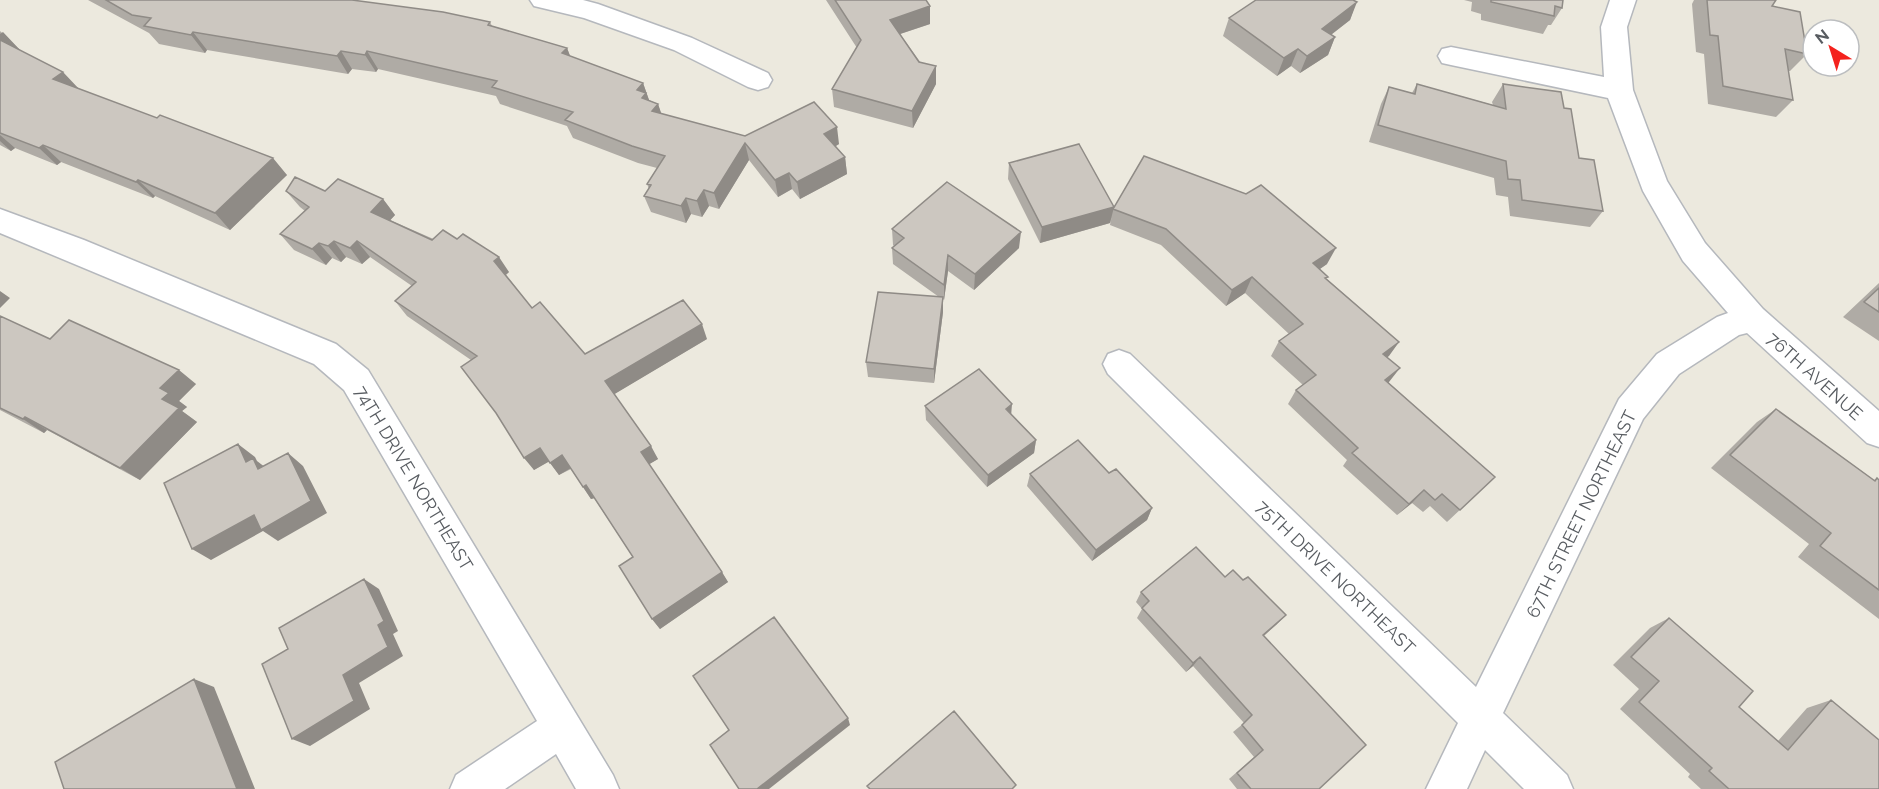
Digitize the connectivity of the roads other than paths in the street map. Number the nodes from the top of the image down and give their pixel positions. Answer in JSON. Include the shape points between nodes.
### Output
{"nodes":[{"id":1,"x":543,"y":0,"type":"edge"},
{"id":2,"x":1623,"y":0,"type":"edge"},
{"id":3,"x":1451,"y":56,"type":"dead end"},
{"id":4,"x":758,"y":80,"type":"dead end"},
{"id":5,"x":1619,"y":90,"type":"junction"},
{"id":6,"x":0,"y":221,"type":"edge"},
{"id":7,"x":1752,"y":318,"type":"junction"},
{"id":8,"x":1119,"y":364,"type":"dead end"},
{"id":9,"x":1879,"y":432,"type":"edge"},
{"id":10,"x":1482,"y":720,"type":"junction"},
{"id":11,"x":562,"y":727,"type":"junction"},
{"id":12,"x":470,"y":789,"type":"edge"},
{"id":13,"x":599,"y":789,"type":"edge"},
{"id":14,"x":1446,"y":789,"type":"edge"},
{"id":15,"x":1553,"y":789,"type":"edge"}],
"edges":[{"from":1,"to":4,"type":"street","via":[[590,10],[683,44]]},
{"from":2,"to":5,"type":"street","via":[[1614,27]]},
{"from":3,"to":5,"type":"street"},
{"from":5,"to":7,"type":"street","via":[[1653,183],[1694,252]]},
{"from":6,"to":11,"type":"street","name":"74TH DRIVE NORTHEAST","via":[[326,354],[356,380]]},
{"from":7,"to":9,"type":"street","name":"76TH AVENUE"},
{"from":7,"to":10,"type":"street","name":"67TH STREET NORTHEAST","via":[[1728,326],[1668,364],[1631,409]]},
{"from":8,"to":10,"type":"street","name":"75TH DRIVE NORTHEAST"},
{"from":10,"to":14,"type":"street","name":"67TH STREET NORTHEAST"},
{"from":10,"to":15,"type":"street","name":"75TH DRIVE NORTHEAST"},
{"from":11,"to":12,"type":"street"},
{"from":11,"to":13,"type":"street","name":"74TH DRIVE NORTHEAST"}]}
